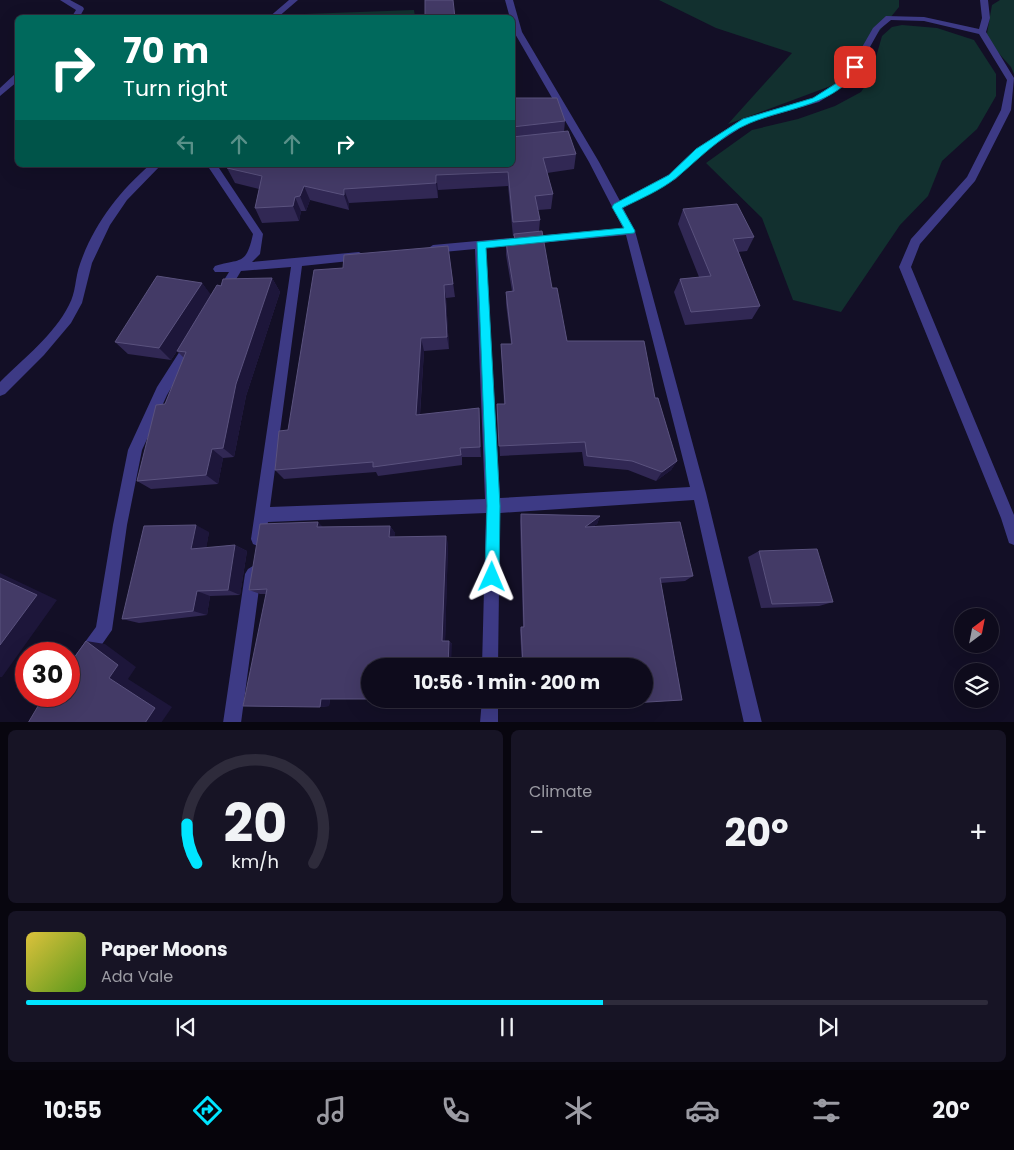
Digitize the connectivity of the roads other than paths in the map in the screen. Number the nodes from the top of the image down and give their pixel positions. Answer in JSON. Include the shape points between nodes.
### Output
{"nodes":[{"id":1,"x":64,"y":0,"type":"edge"},
{"id":2,"x":294,"y":0,"type":"edge"},
{"id":3,"x":509,"y":0,"type":"edge"},
{"id":4,"x":984,"y":0,"type":"edge"},
{"id":5,"x":77,"y":15,"type":"edge"},
{"id":6,"x":276,"y":15,"type":"edge"},
{"id":7,"x":513,"y":15,"type":"edge"},
{"id":8,"x":515,"y":21,"type":"edge"},
{"id":9,"x":982,"y":32,"type":"junction"},
{"id":10,"x":15,"y":79,"type":"edge"},
{"id":11,"x":0,"y":93,"type":"edge"},
{"id":12,"x":154,"y":167,"type":"edge"},
{"id":13,"x":213,"y":167,"type":"edge"},
{"id":14,"x":617,"y":207,"type":"junction"},
{"id":15,"x":630,"y":231,"type":"junction"},
{"id":16,"x":480,"y":245,"type":"junction"},
{"id":17,"x":422,"y":250,"type":"edge"},
{"id":18,"x":374,"y":255,"type":"edge"},
{"id":19,"x":297,"y":262,"type":"junction"},
{"id":20,"x":238,"y":267,"type":"junction"},
{"id":21,"x":219,"y":269,"type":"dead end"},
{"id":22,"x":212,"y":308,"type":"edge"},
{"id":23,"x":197,"y":333,"type":"edge"},
{"id":24,"x":0,"y":390,"type":"edge"},
{"id":25,"x":700,"y":493,"type":"junction"},
{"id":26,"x":493,"y":506,"type":"junction"},
{"id":27,"x":262,"y":515,"type":"junction"},
{"id":28,"x":1014,"y":538,"type":"edge"},
{"id":29,"x":490,"y":658,"type":"edge"},
{"id":30,"x":80,"y":662,"type":"edge"},
{"id":31,"x":490,"y":708,"type":"edge"},
{"id":32,"x":232,"y":722,"type":"edge"},
{"id":33,"x":489,"y":722,"type":"edge"},
{"id":34,"x":753,"y":722,"type":"edge"}],
"edges":[{"from":1,"to":5,"type":"street","via":[[80,9]]},
{"from":2,"to":6,"type":"street"},
{"from":3,"to":7,"type":"street"},
{"from":4,"to":9,"type":"street","via":[[986,18]]},
{"from":8,"to":14,"type":"street","via":[[576,140]]},
{"from":9,"to":14,"type":"street","via":[[924,19],[889,18],[877,28],[848,79],[816,100],[746,121],[699,151],[672,177]]},
{"from":9,"to":28,"type":"street","via":[[1010,80],[1006,110],[971,178],[915,242],[905,267]]},
{"from":10,"to":11,"type":"street"},
{"from":12,"to":24,"type":"street","via":[[124,196],[101,230],[85,265],[75,306],[50,340]]},
{"from":13,"to":20,"type":"street","via":[[258,234],[254,254]]},
{"from":14,"to":15,"type":"street"},
{"from":15,"to":16,"type":"street"},
{"from":15,"to":25,"type":"street"},
{"from":16,"to":17,"type":"street"},
{"from":16,"to":26,"type":"street"},
{"from":18,"to":19,"type":"street"},
{"from":19,"to":20,"type":"street"},
{"from":19,"to":27,"type":"street"},
{"from":20,"to":21,"type":"street"},
{"from":20,"to":22,"type":"street"},
{"from":23,"to":30,"type":"street","via":[[162,392],[135,450],[104,630]]},
{"from":25,"to":26,"type":"street"},
{"from":25,"to":34,"type":"street"},
{"from":26,"to":27,"type":"street"},
{"from":26,"to":29,"type":"street"},
{"from":27,"to":32,"type":"street"},
{"from":31,"to":33,"type":"street"}]}
